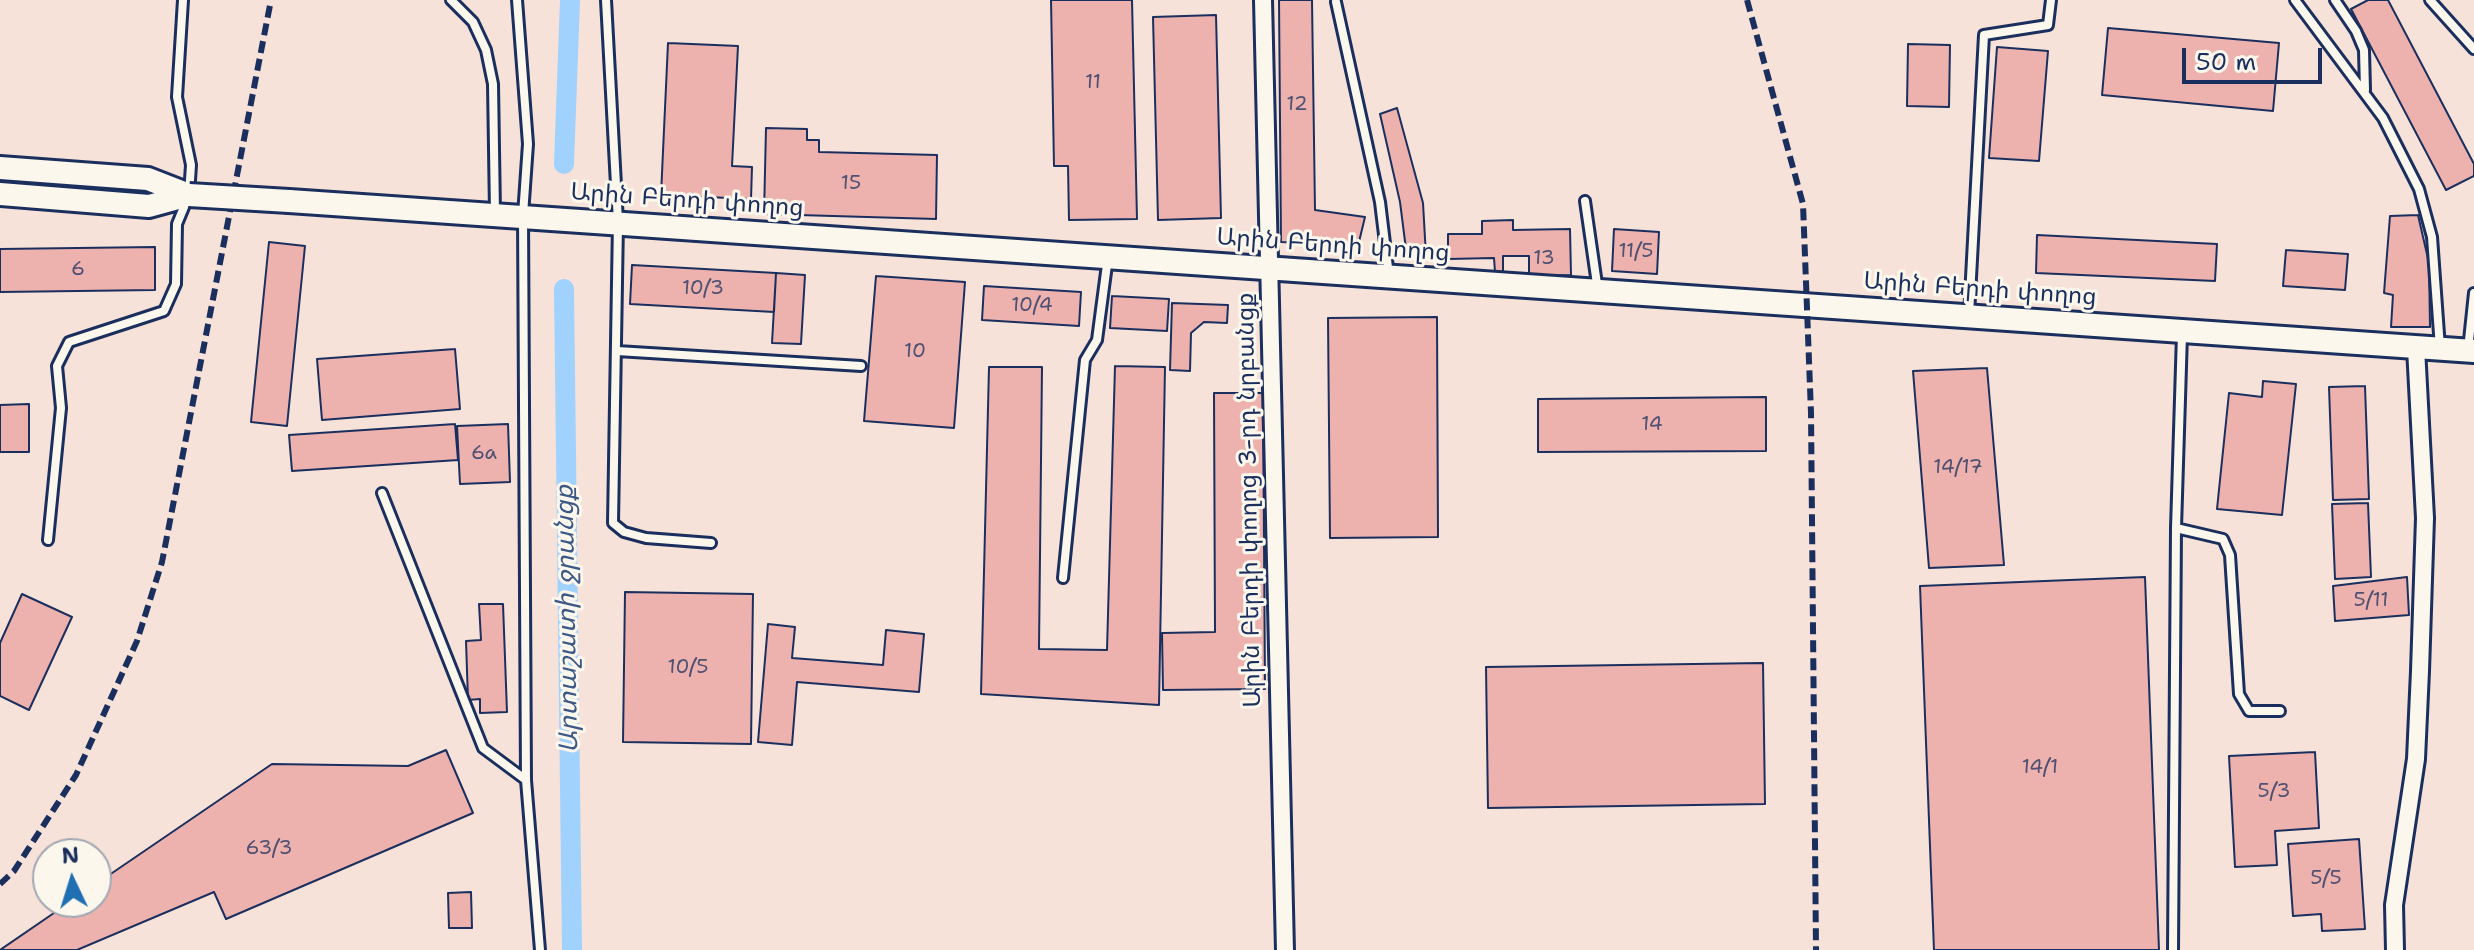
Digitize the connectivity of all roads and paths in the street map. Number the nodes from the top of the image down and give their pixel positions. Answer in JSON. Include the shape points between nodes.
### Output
{"nodes":[{"id":1,"x":183,"y":0,"type":"edge"},
{"id":2,"x":451,"y":0,"type":"edge"},
{"id":3,"x":517,"y":0,"type":"edge"},
{"id":4,"x":606,"y":0,"type":"edge"},
{"id":5,"x":1263,"y":0,"type":"edge"},
{"id":6,"x":2051,"y":0,"type":"edge"},
{"id":7,"x":2295,"y":0,"type":"edge"},
{"id":8,"x":2335,"y":0,"type":"edge"},
{"id":9,"x":2430,"y":0,"type":"edge"},
{"id":10,"x":1336,"y":2,"type":"dead end"},
{"id":11,"x":2474,"y":49,"type":"edge"},
{"id":12,"x":2365,"y":91,"type":"junction"},
{"id":13,"x":0,"y":168,"type":"edge"},
{"id":14,"x":0,"y":194,"type":"edge"},
{"id":15,"x":189,"y":195,"type":"junction"},
{"id":16,"x":1585,"y":201,"type":"dead end"},
{"id":17,"x":495,"y":214,"type":"junction"},
{"id":18,"x":523,"y":215,"type":"junction"},
{"id":19,"x":618,"y":222,"type":"junction"},
{"id":20,"x":1108,"y":257,"type":"junction"},
{"id":21,"x":1268,"y":268,"type":"junction"},
{"id":22,"x":1389,"y":276,"type":"junction"},
{"id":23,"x":1598,"y":291,"type":"junction"},
{"id":24,"x":2474,"y":293,"type":"edge"},
{"id":25,"x":1969,"y":316,"type":"junction"},
{"id":26,"x":2182,"y":329,"type":"junction"},
{"id":27,"x":2416,"y":348,"type":"junction"},
{"id":28,"x":2440,"y":349,"type":"junction"},
{"id":29,"x":617,"y":351,"type":"junction"},
{"id":30,"x":2471,"y":351,"type":"edge"},
{"id":31,"x":861,"y":366,"type":"dead end"},
{"id":32,"x":382,"y":493,"type":"dead end"},
{"id":33,"x":2176,"y":528,"type":"junction"},
{"id":34,"x":48,"y":540,"type":"dead end"},
{"id":35,"x":711,"y":543,"type":"dead end"},
{"id":36,"x":1063,"y":578,"type":"dead end"},
{"id":37,"x":2280,"y":711,"type":"dead end"},
{"id":38,"x":526,"y":780,"type":"junction"},
{"id":39,"x":540,"y":950,"type":"edge"},
{"id":40,"x":1285,"y":950,"type":"edge"},
{"id":41,"x":2173,"y":950,"type":"edge"},
{"id":42,"x":2395,"y":950,"type":"edge"}],
"edges":[{"from":1,"to":15,"type":"lane","via":[[177,97],[191,165]]},
{"from":2,"to":17,"type":"lane","via":[[473,22],[493,84]]},
{"from":3,"to":18,"type":"lane","via":[[528,144]]},
{"from":4,"to":19,"type":"lane"},
{"from":5,"to":21,"type":"street","name":"Արին Բերդի փողոց 3-րդ նրբանցք"},
{"from":6,"to":25,"type":"lane","via":[[2048,25],[1984,35]]},
{"from":7,"to":12,"type":"lane"},
{"from":8,"to":12,"type":"lane","via":[[2364,50]]},
{"from":9,"to":11,"type":"lane"},
{"from":10,"to":22,"type":"lane","via":[[1380,202]]},
{"from":12,"to":28,"type":"lane","via":[[2419,189],[2432,237]]},
{"from":13,"to":15,"type":"street","name":"Արին Բերդի փողոց","via":[[148,179]]},
{"from":14,"to":15,"type":"street","name":"Արին Բերդի փողոց","via":[[149,206]]},
{"from":15,"to":17,"type":"street","name":"Արին Բերդի փողոց","bridge":true},
{"from":15,"to":34,"type":"lane","via":[[177,224],[176,284],[164,311],[69,342],[57,366],[61,408]]},
{"from":16,"to":23,"type":"lane"},
{"from":17,"to":18,"type":"street","name":"Արին Բերդի փողոց"},
{"from":18,"to":19,"type":"street","name":"Արին Բերդի փողոց"},
{"from":18,"to":38,"type":"lane"},
{"from":19,"to":20,"type":"street","name":"Արին Բերդի փողոց"},
{"from":19,"to":29,"type":"lane"},
{"from":20,"to":21,"type":"street","name":"Արին Բերդի փողոց"},
{"from":20,"to":36,"type":"lane","via":[[1097,340],[1085,360]]},
{"from":21,"to":22,"type":"street","name":"Արին Բերդի փողոց"},
{"from":21,"to":40,"type":"street","name":"Արին Բերդի փողոց 3-րդ նրբանցք"},
{"from":22,"to":23,"type":"street","name":"Արին Բերդի փողոց"},
{"from":23,"to":25,"type":"street","name":"Արին Բերդի փողոց"},
{"from":24,"to":30,"type":"lane"},
{"from":25,"to":26,"type":"street","name":"Արին Բերդի փողոց"},
{"from":26,"to":27,"type":"street","name":"Արին Բերդի փողոց"},
{"from":26,"to":33,"type":"lane"},
{"from":27,"to":28,"type":"street","name":"Արին Բերդի փողոց"},
{"from":27,"to":42,"type":"street","via":[[2425,518],[2421,656],[2416,759],[2394,905]]},
{"from":28,"to":30,"type":"street","name":"Արին Բերդի փողոց"},
{"from":29,"to":31,"type":"lane"},
{"from":29,"to":35,"type":"lane","via":[[613,523],[646,538]]},
{"from":32,"to":38,"type":"lane","via":[[483,748]]},
{"from":33,"to":37,"type":"lane","via":[[2223,539],[2230,555],[2239,694],[2249,711]]},
{"from":33,"to":41,"type":"lane"},
{"from":38,"to":39,"type":"lane"}]}
